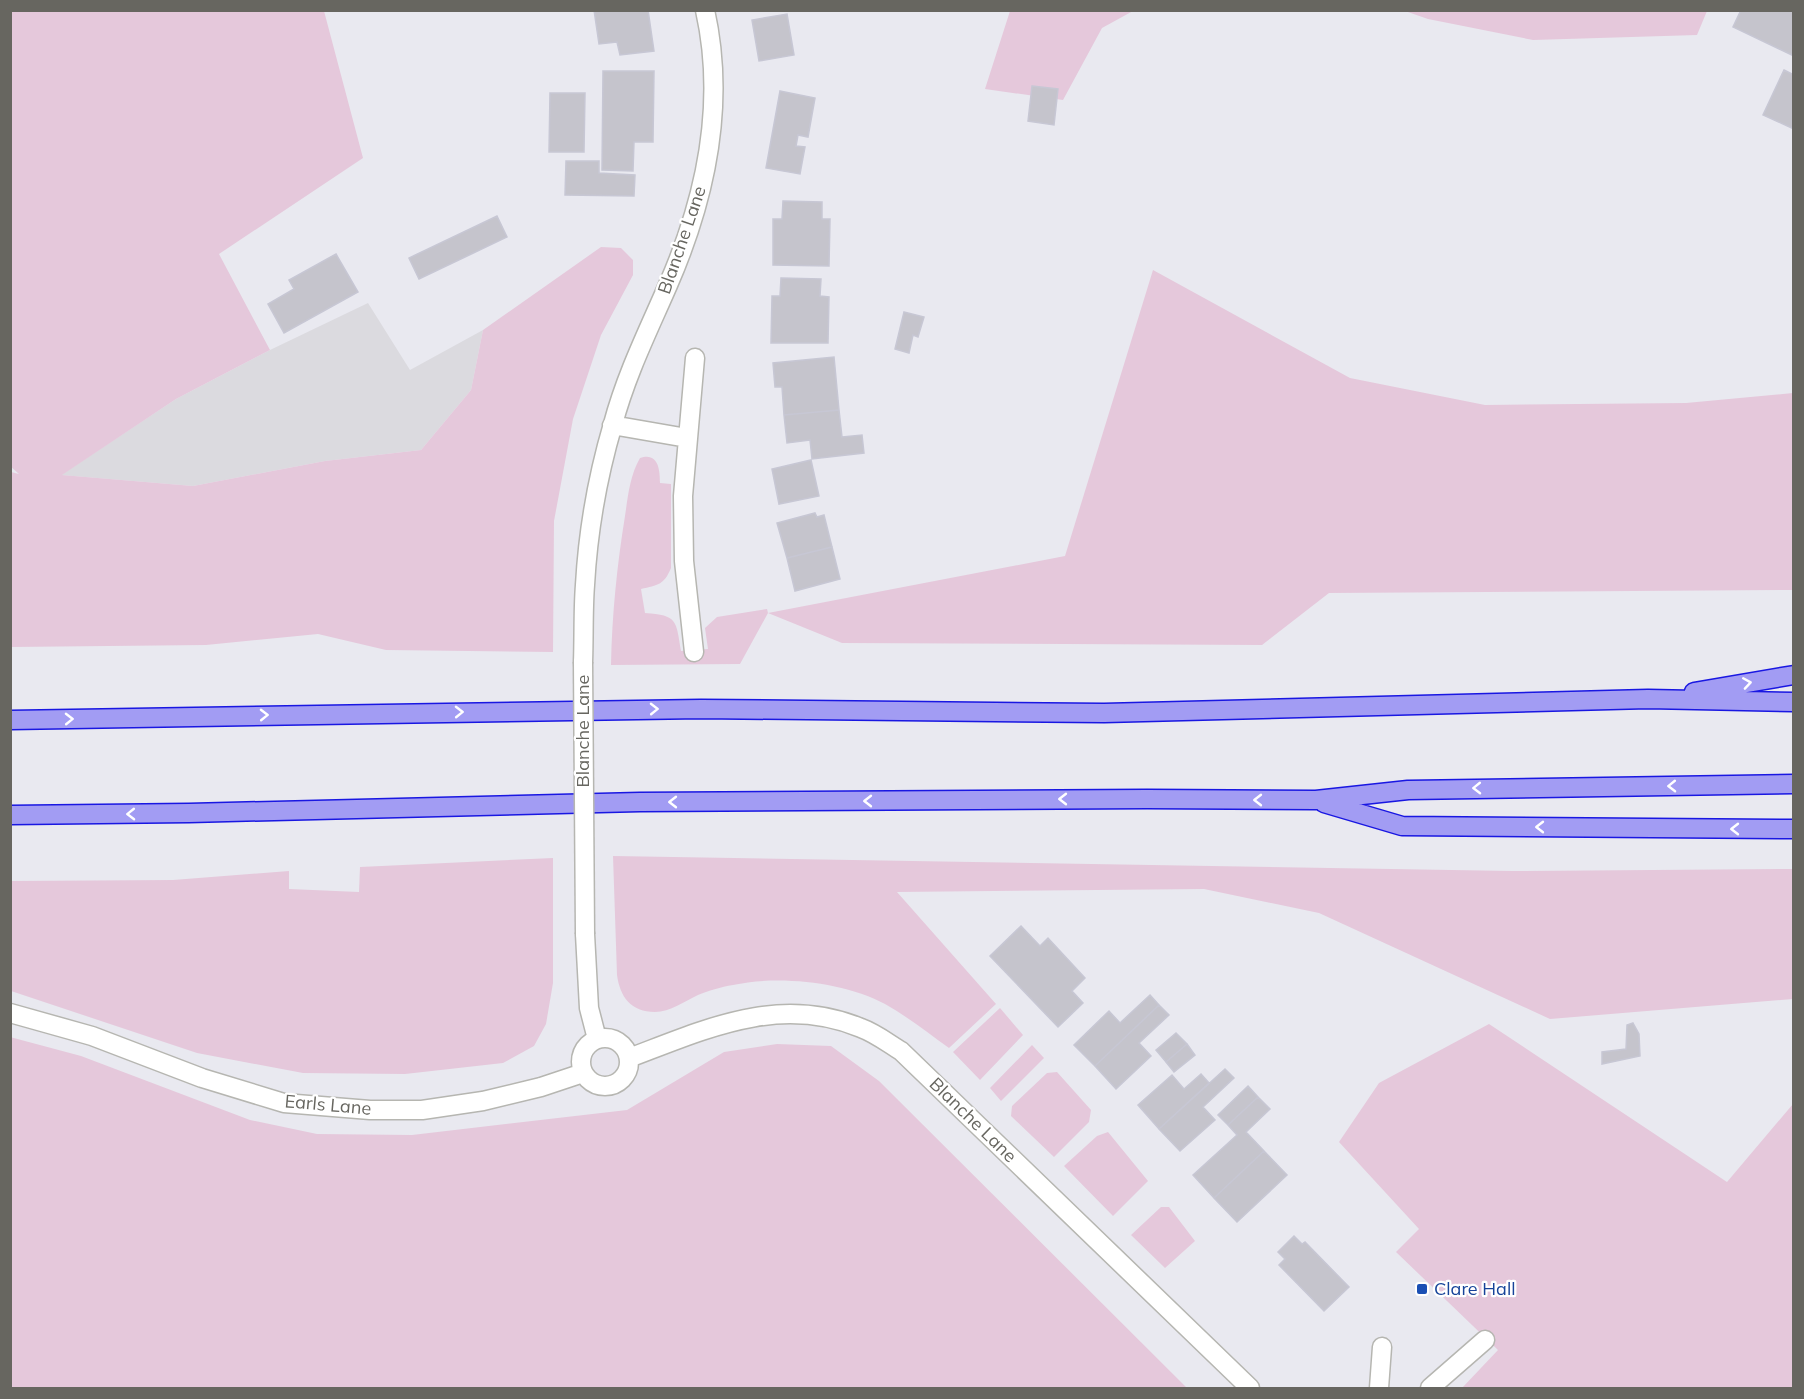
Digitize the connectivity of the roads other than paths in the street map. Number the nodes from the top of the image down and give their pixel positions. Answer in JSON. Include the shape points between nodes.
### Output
{"nodes":[{"id":1,"x":705,"y":10,"type":"edge"},
{"id":2,"x":695,"y":358,"type":"dead end"},
{"id":3,"x":612,"y":425,"type":"junction"},
{"id":4,"x":687,"y":438,"type":"junction"},
{"id":5,"x":694,"y":652,"type":"dead end"},
{"id":6,"x":1794,"y":675,"type":"edge"},
{"id":7,"x":1648,"y":699,"type":"junction"},
{"id":8,"x":1794,"y":702,"type":"edge"},
{"id":9,"x":10,"y":720,"type":"edge"},
{"id":10,"x":1794,"y":784,"type":"edge"},
{"id":11,"x":1316,"y":800,"type":"junction"},
{"id":12,"x":10,"y":815,"type":"edge"},
{"id":13,"x":1794,"y":829,"type":"edge"},
{"id":14,"x":10,"y":1013,"type":"edge"},
{"id":15,"x":597,"y":1039,"type":"junction"},
{"id":16,"x":629,"y":1058,"type":"junction"},
{"id":17,"x":583,"y":1073,"type":"junction"},
{"id":18,"x":1485,"y":1340,"type":"dead end"},
{"id":19,"x":1382,"y":1347,"type":"dead end"},
{"id":20,"x":1250,"y":1389,"type":"edge"},
{"id":21,"x":1379,"y":1389,"type":"edge"},
{"id":22,"x":1430,"y":1389,"type":"edge"}],
"edges":[{"from":1,"to":3,"type":"street","name":"Blanche Lane","via":[[714,90],[707,167],[693,222],[629,372]]},
{"from":2,"to":4,"type":"street"},
{"from":3,"to":4,"type":"street"},
{"from":3,"to":15,"type":"street","name":"Blanche Lane","bridge":true,"via":[[585,584],[583,662],[585,934],[589,1008]]},
{"from":4,"to":5,"type":"street","via":[[684,561]]},
{"from":7,"to":6,"type":"highway","one_way":true},
{"from":7,"to":8,"type":"highway"},
{"from":9,"to":7,"type":"highway","one_way":true,"via":[[701,709],[1104,712]]},
{"from":10,"to":11,"type":"highway","one_way":true,"via":[[1408,789]]},
{"from":11,"to":12,"type":"highway","one_way":true,"via":[[651,802]]},
{"from":13,"to":11,"type":"highway","one_way":true,"via":[[1402,826]]},
{"from":14,"to":17,"type":"street","name":"Earls Lane","via":[[92,1036],[202,1078],[284,1103],[422,1110],[483,1101]]},
{"from":15,"to":16,"type":"street","via":[[614,1039]]},
{"from":15,"to":17,"type":"street","via":[[584,1049],[580,1065]]},
{"from":16,"to":17,"type":"street","via":[[627,1073],[616,1084],[601,1086]]},
{"from":16,"to":20,"type":"street","name":"Blanche Lane","via":[[745,1017],[782,1013],[817,1016],[861,1028],[901,1051]]},
{"from":18,"to":22,"type":"street"},
{"from":19,"to":21,"type":"street"}]}
